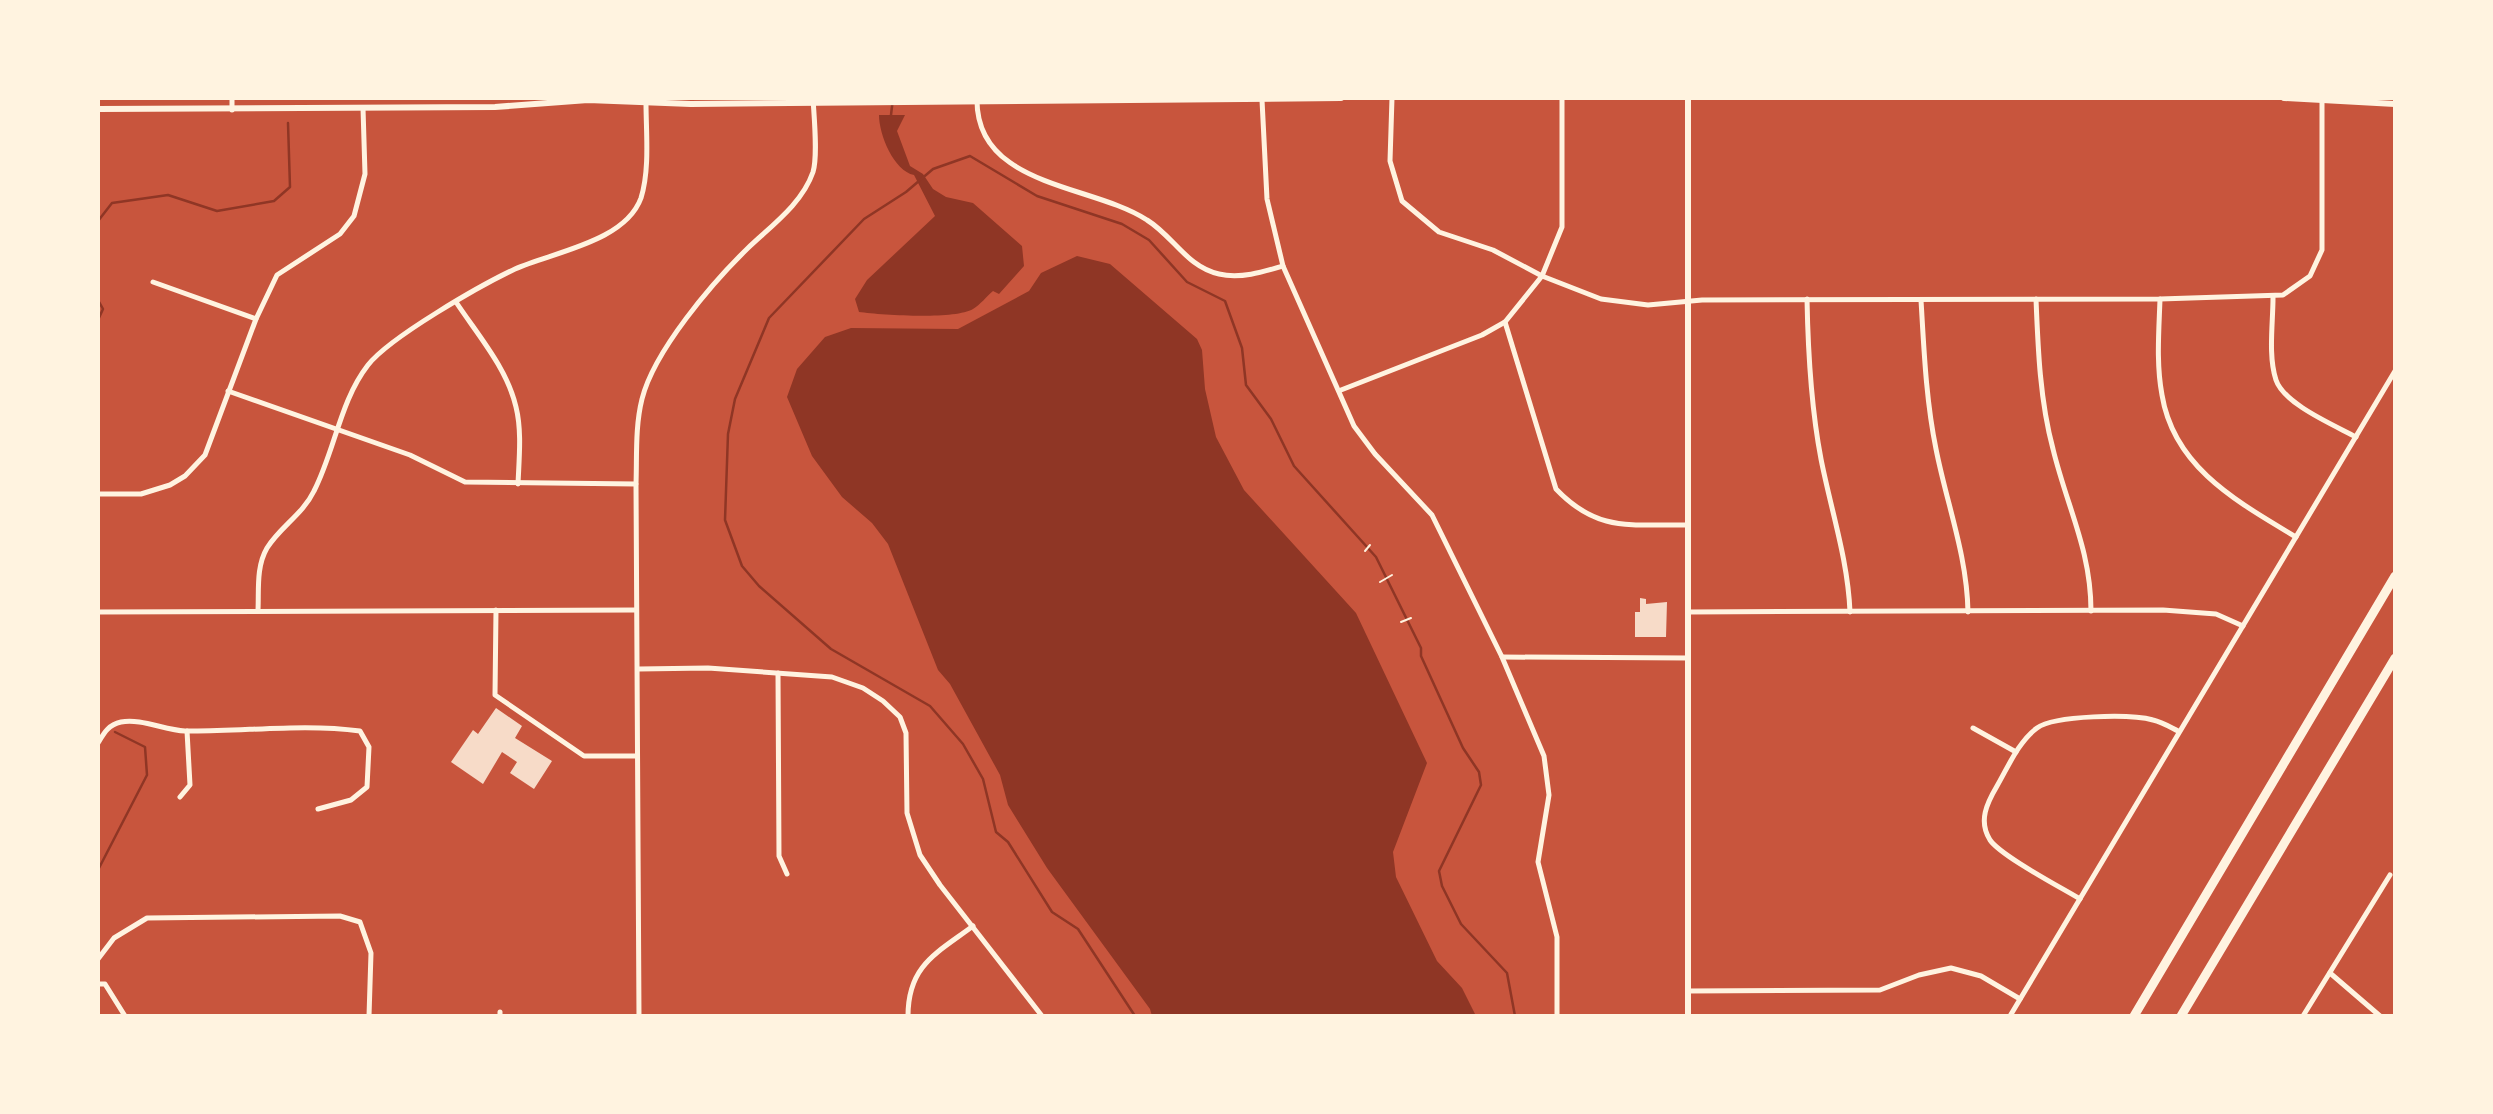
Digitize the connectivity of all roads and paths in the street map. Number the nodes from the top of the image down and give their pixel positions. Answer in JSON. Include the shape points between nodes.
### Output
{"nodes":[{"id":1,"x":232,"y":98,"type":"edge"},
{"id":2,"x":424,"y":98,"type":"edge"},
{"id":3,"x":1341,"y":98,"type":"edge"},
{"id":4,"x":1392,"y":98,"type":"edge"},
{"id":5,"x":1562,"y":98,"type":"edge"},
{"id":6,"x":1688,"y":98,"type":"edge"},
{"id":7,"x":2284,"y":98,"type":"edge"},
{"id":8,"x":568,"y":99,"type":"edge"},
{"id":9,"x":2300,"y":99,"type":"edge"},
{"id":10,"x":977,"y":100,"type":"edge"},
{"id":11,"x":1262,"y":100,"type":"junction"},
{"id":12,"x":691,"y":101,"type":"edge"},
{"id":13,"x":813,"y":101,"type":"edge"},
{"id":14,"x":2322,"y":101,"type":"junction"},
{"id":15,"x":646,"y":103,"type":"junction"},
{"id":16,"x":2395,"y":104,"type":"edge"},
{"id":17,"x":363,"y":108,"type":"junction"},
{"id":18,"x":424,"y":108,"type":"junction"},
{"id":19,"x":98,"y":110,"type":"edge"},
{"id":20,"x":232,"y":110,"type":"junction"},
{"id":21,"x":1283,"y":266,"type":"junction"},
{"id":22,"x":1542,"y":276,"type":"junction"},
{"id":23,"x":153,"y":282,"type":"dead end"},
{"id":24,"x":2273,"y":298,"type":"junction"},
{"id":25,"x":1807,"y":299,"type":"junction"},
{"id":26,"x":2036,"y":299,"type":"junction"},
{"id":27,"x":2160,"y":299,"type":"junction"},
{"id":28,"x":1687,"y":300,"type":"junction"},
{"id":29,"x":1921,"y":300,"type":"junction"},
{"id":30,"x":456,"y":302,"type":"junction"},
{"id":31,"x":256,"y":319,"type":"junction"},
{"id":32,"x":1505,"y":322,"type":"junction"},
{"id":33,"x":2395,"y":371,"type":"edge"},
{"id":34,"x":1341,"y":390,"type":"junction"},
{"id":35,"x":228,"y":391,"type":"junction"},
{"id":36,"x":338,"y":429,"type":"junction"},
{"id":37,"x":2356,"y":438,"type":"junction"},
{"id":38,"x":517,"y":484,"type":"junction"},
{"id":39,"x":636,"y":484,"type":"junction"},
{"id":40,"x":98,"y":494,"type":"edge"},
{"id":41,"x":1687,"y":525,"type":"junction"},
{"id":42,"x":2296,"y":537,"type":"junction"},
{"id":43,"x":1370,"y":545,"type":"dead end"},
{"id":44,"x":1365,"y":551,"type":"dead end"},
{"id":45,"x":1392,"y":575,"type":"dead end"},
{"id":46,"x":2395,"y":576,"type":"edge"},
{"id":47,"x":1380,"y":582,"type":"dead end"},
{"id":48,"x":258,"y":610,"type":"junction"},
{"id":49,"x":496,"y":610,"type":"junction"},
{"id":50,"x":636,"y":610,"type":"junction"},
{"id":51,"x":98,"y":611,"type":"edge"},
{"id":52,"x":2091,"y":611,"type":"junction"},
{"id":53,"x":1688,"y":612,"type":"junction"},
{"id":54,"x":1850,"y":612,"type":"junction"},
{"id":55,"x":1968,"y":612,"type":"junction"},
{"id":56,"x":1411,"y":618,"type":"dead end"},
{"id":57,"x":1401,"y":622,"type":"dead end"},
{"id":58,"x":2243,"y":625,"type":"junction"},
{"id":59,"x":1502,"y":657,"type":"junction"},
{"id":60,"x":1688,"y":658,"type":"junction"},
{"id":61,"x":2395,"y":659,"type":"edge"},
{"id":62,"x":639,"y":669,"type":"junction"},
{"id":63,"x":778,"y":673,"type":"junction"},
{"id":64,"x":1973,"y":728,"type":"dead end"},
{"id":65,"x":187,"y":731,"type":"junction"},
{"id":66,"x":2178,"y":731,"type":"junction"},
{"id":67,"x":98,"y":743,"type":"edge"},
{"id":68,"x":2017,"y":752,"type":"junction"},
{"id":69,"x":636,"y":756,"type":"junction"},
{"id":70,"x":180,"y":797,"type":"dead end"},
{"id":71,"x":318,"y":809,"type":"dead end"},
{"id":72,"x":787,"y":874,"type":"dead end"},
{"id":73,"x":2390,"y":874,"type":"dead end"},
{"id":74,"x":2080,"y":899,"type":"junction"},
{"id":75,"x":973,"y":926,"type":"junction"},
{"id":76,"x":98,"y":959,"type":"edge"},
{"id":77,"x":2330,"y":973,"type":"junction"},
{"id":78,"x":98,"y":984,"type":"edge"},
{"id":79,"x":1688,"y":990,"type":"junction"},
{"id":80,"x":2020,"y":999,"type":"junction"},
{"id":81,"x":125,"y":1016,"type":"edge"},
{"id":82,"x":369,"y":1016,"type":"edge"},
{"id":83,"x":639,"y":1016,"type":"edge"},
{"id":84,"x":908,"y":1016,"type":"edge"},
{"id":85,"x":1042,"y":1016,"type":"edge"},
{"id":86,"x":1556,"y":1016,"type":"edge"},
{"id":87,"x":1688,"y":1016,"type":"edge"},
{"id":88,"x":2010,"y":1016,"type":"edge"},
{"id":89,"x":2134,"y":1016,"type":"edge"},
{"id":90,"x":2181,"y":1016,"type":"edge"},
{"id":91,"x":2303,"y":1016,"type":"edge"},
{"id":92,"x":2380,"y":1016,"type":"edge"}],
"edges":[{"from":1,"to":20,"type":"street"},
{"from":2,"to":18,"type":"street"},
{"from":3,"to":11,"type":"street"},
{"from":4,"to":22,"type":"street","via":[[1390,161],[1402,201],[1439,232],[1493,250]]},
{"from":5,"to":22,"type":"street","via":[[1562,227]]},
{"from":6,"to":28,"type":"street"},
{"from":7,"to":9,"type":"street"},
{"from":8,"to":15,"type":"street"},
{"from":8,"to":18,"type":"street"},
{"from":9,"to":14,"type":"street"},
{"from":10,"to":11,"type":"street"},
{"from":10,"to":13,"type":"street"},
{"from":10,"to":21,"type":"street","via":[[977,123],[1001,154],[1053,185],[1140,216],[1202,268],[1240,275]]},
{"from":11,"to":21,"type":"street","via":[[1267,199]]},
{"from":12,"to":13,"type":"street"},
{"from":12,"to":15,"type":"street"},
{"from":13,"to":39,"type":"street","via":[[814,171],[795,204],[733,262],[668,342],[648,380],[637,427]]},
{"from":14,"to":16,"type":"street"},
{"from":14,"to":24,"type":"street","via":[[2322,250],[2302,285]]},
{"from":15,"to":30,"type":"street","via":[[645,179],[640,200],[627,218],[601,238],[516,269]]},
{"from":17,"to":18,"type":"street"},
{"from":17,"to":20,"type":"street"},
{"from":17,"to":31,"type":"street","via":[[365,174],[354,216],[340,234],[277,275]]},
{"from":19,"to":20,"type":"street"},
{"from":21,"to":34,"type":"street"},
{"from":22,"to":28,"type":"street","via":[[1607,300],[1648,305]]},
{"from":22,"to":32,"type":"street"},
{"from":23,"to":31,"type":"street"},
{"from":24,"to":27,"type":"street"},
{"from":24,"to":37,"type":"street","via":[[2274,370],[2280,389]]},
{"from":25,"to":28,"type":"street"},
{"from":25,"to":29,"type":"street"},
{"from":25,"to":54,"type":"street","via":[[1811,389],[1827,490],[1849,580]]},
{"from":26,"to":27,"type":"street"},
{"from":26,"to":29,"type":"street"},
{"from":26,"to":52,"type":"street","via":[[2052,449],[2088,563]]},
{"from":27,"to":42,"type":"street","via":[[2160,385],[2171,429],[2200,471],[2233,499]]},
{"from":28,"to":41,"type":"street"},
{"from":29,"to":55,"type":"street","via":[[1935,447],[1966,565]]},
{"from":30,"to":36,"type":"street","via":[[369,364]]},
{"from":30,"to":38,"type":"street","via":[[496,362],[516,408]]},
{"from":31,"to":35,"type":"street"},
{"from":32,"to":34,"type":"street"},
{"from":32,"to":41,"type":"street","via":[[1556,489],[1598,521]]},
{"from":33,"to":37,"type":"street"},
{"from":34,"to":59,"type":"street","via":[[1354,425],[1375,454],[1432,515]]},
{"from":35,"to":36,"type":"street"},
{"from":35,"to":40,"type":"street","via":[[205,455],[185,476],[141,494]]},
{"from":36,"to":38,"type":"street","via":[[410,455],[465,482]]},
{"from":36,"to":48,"type":"street","via":[[314,493],[267,549],[260,567]]},
{"from":37,"to":42,"type":"street"},
{"from":38,"to":39,"type":"street"},
{"from":39,"to":50,"type":"street"},
{"from":41,"to":53,"type":"street"},
{"from":42,"to":58,"type":"street"},
{"from":43,"to":44,"type":"path"},
{"from":45,"to":47,"type":"path"},
{"from":46,"to":89,"type":"highway"},
{"from":48,"to":49,"type":"street"},
{"from":48,"to":51,"type":"street"},
{"from":49,"to":50,"type":"street"},
{"from":49,"to":69,"type":"street","via":[[495,695],[584,756]]},
{"from":50,"to":62,"type":"street"},
{"from":52,"to":55,"type":"street"},
{"from":52,"to":58,"type":"street","via":[[2201,612]]},
{"from":53,"to":54,"type":"street"},
{"from":53,"to":60,"type":"street"},
{"from":54,"to":55,"type":"street"},
{"from":56,"to":57,"type":"path"},
{"from":58,"to":66,"type":"street"},
{"from":59,"to":60,"type":"street"},
{"from":59,"to":86,"type":"street","via":[[1548,774],[1548,806],[1538,862],[1557,937]]},
{"from":60,"to":79,"type":"street"},
{"from":61,"to":90,"type":"highway"},
{"from":62,"to":63,"type":"street"},
{"from":62,"to":69,"type":"street"},
{"from":63,"to":72,"type":"street","via":[[779,856]]},
{"from":63,"to":75,"type":"street","via":[[842,680],[863,688],[900,717],[906,733],[911,835],[940,885]]},
{"from":64,"to":68,"type":"street"},
{"from":65,"to":67,"type":"street","via":[[118,722],[106,729]]},
{"from":65,"to":70,"type":"street","via":[[190,785]]},
{"from":65,"to":71,"type":"street","via":[[360,732],[369,747],[367,787],[351,800]]},
{"from":66,"to":68,"type":"street","via":[[2154,720],[2133,718],[2055,721],[2033,730]]},
{"from":66,"to":74,"type":"street"},
{"from":68,"to":74,"type":"street","via":[[1987,803],[1989,839]]},
{"from":69,"to":83,"type":"street"},
{"from":73,"to":77,"type":"street"},
{"from":74,"to":80,"type":"street"},
{"from":75,"to":84,"type":"street","via":[[918,971],[911,986]]},
{"from":75,"to":85,"type":"street"},
{"from":76,"to":82,"type":"street","via":[[114,938],[147,918],[340,916],[360,922],[371,953]]},
{"from":77,"to":91,"type":"street"},
{"from":77,"to":92,"type":"street"},
{"from":78,"to":81,"type":"street","via":[[105,985]]},
{"from":79,"to":80,"type":"street","via":[[1880,990],[1951,968],[1981,976]]},
{"from":79,"to":87,"type":"street"},
{"from":80,"to":88,"type":"street"}]}
